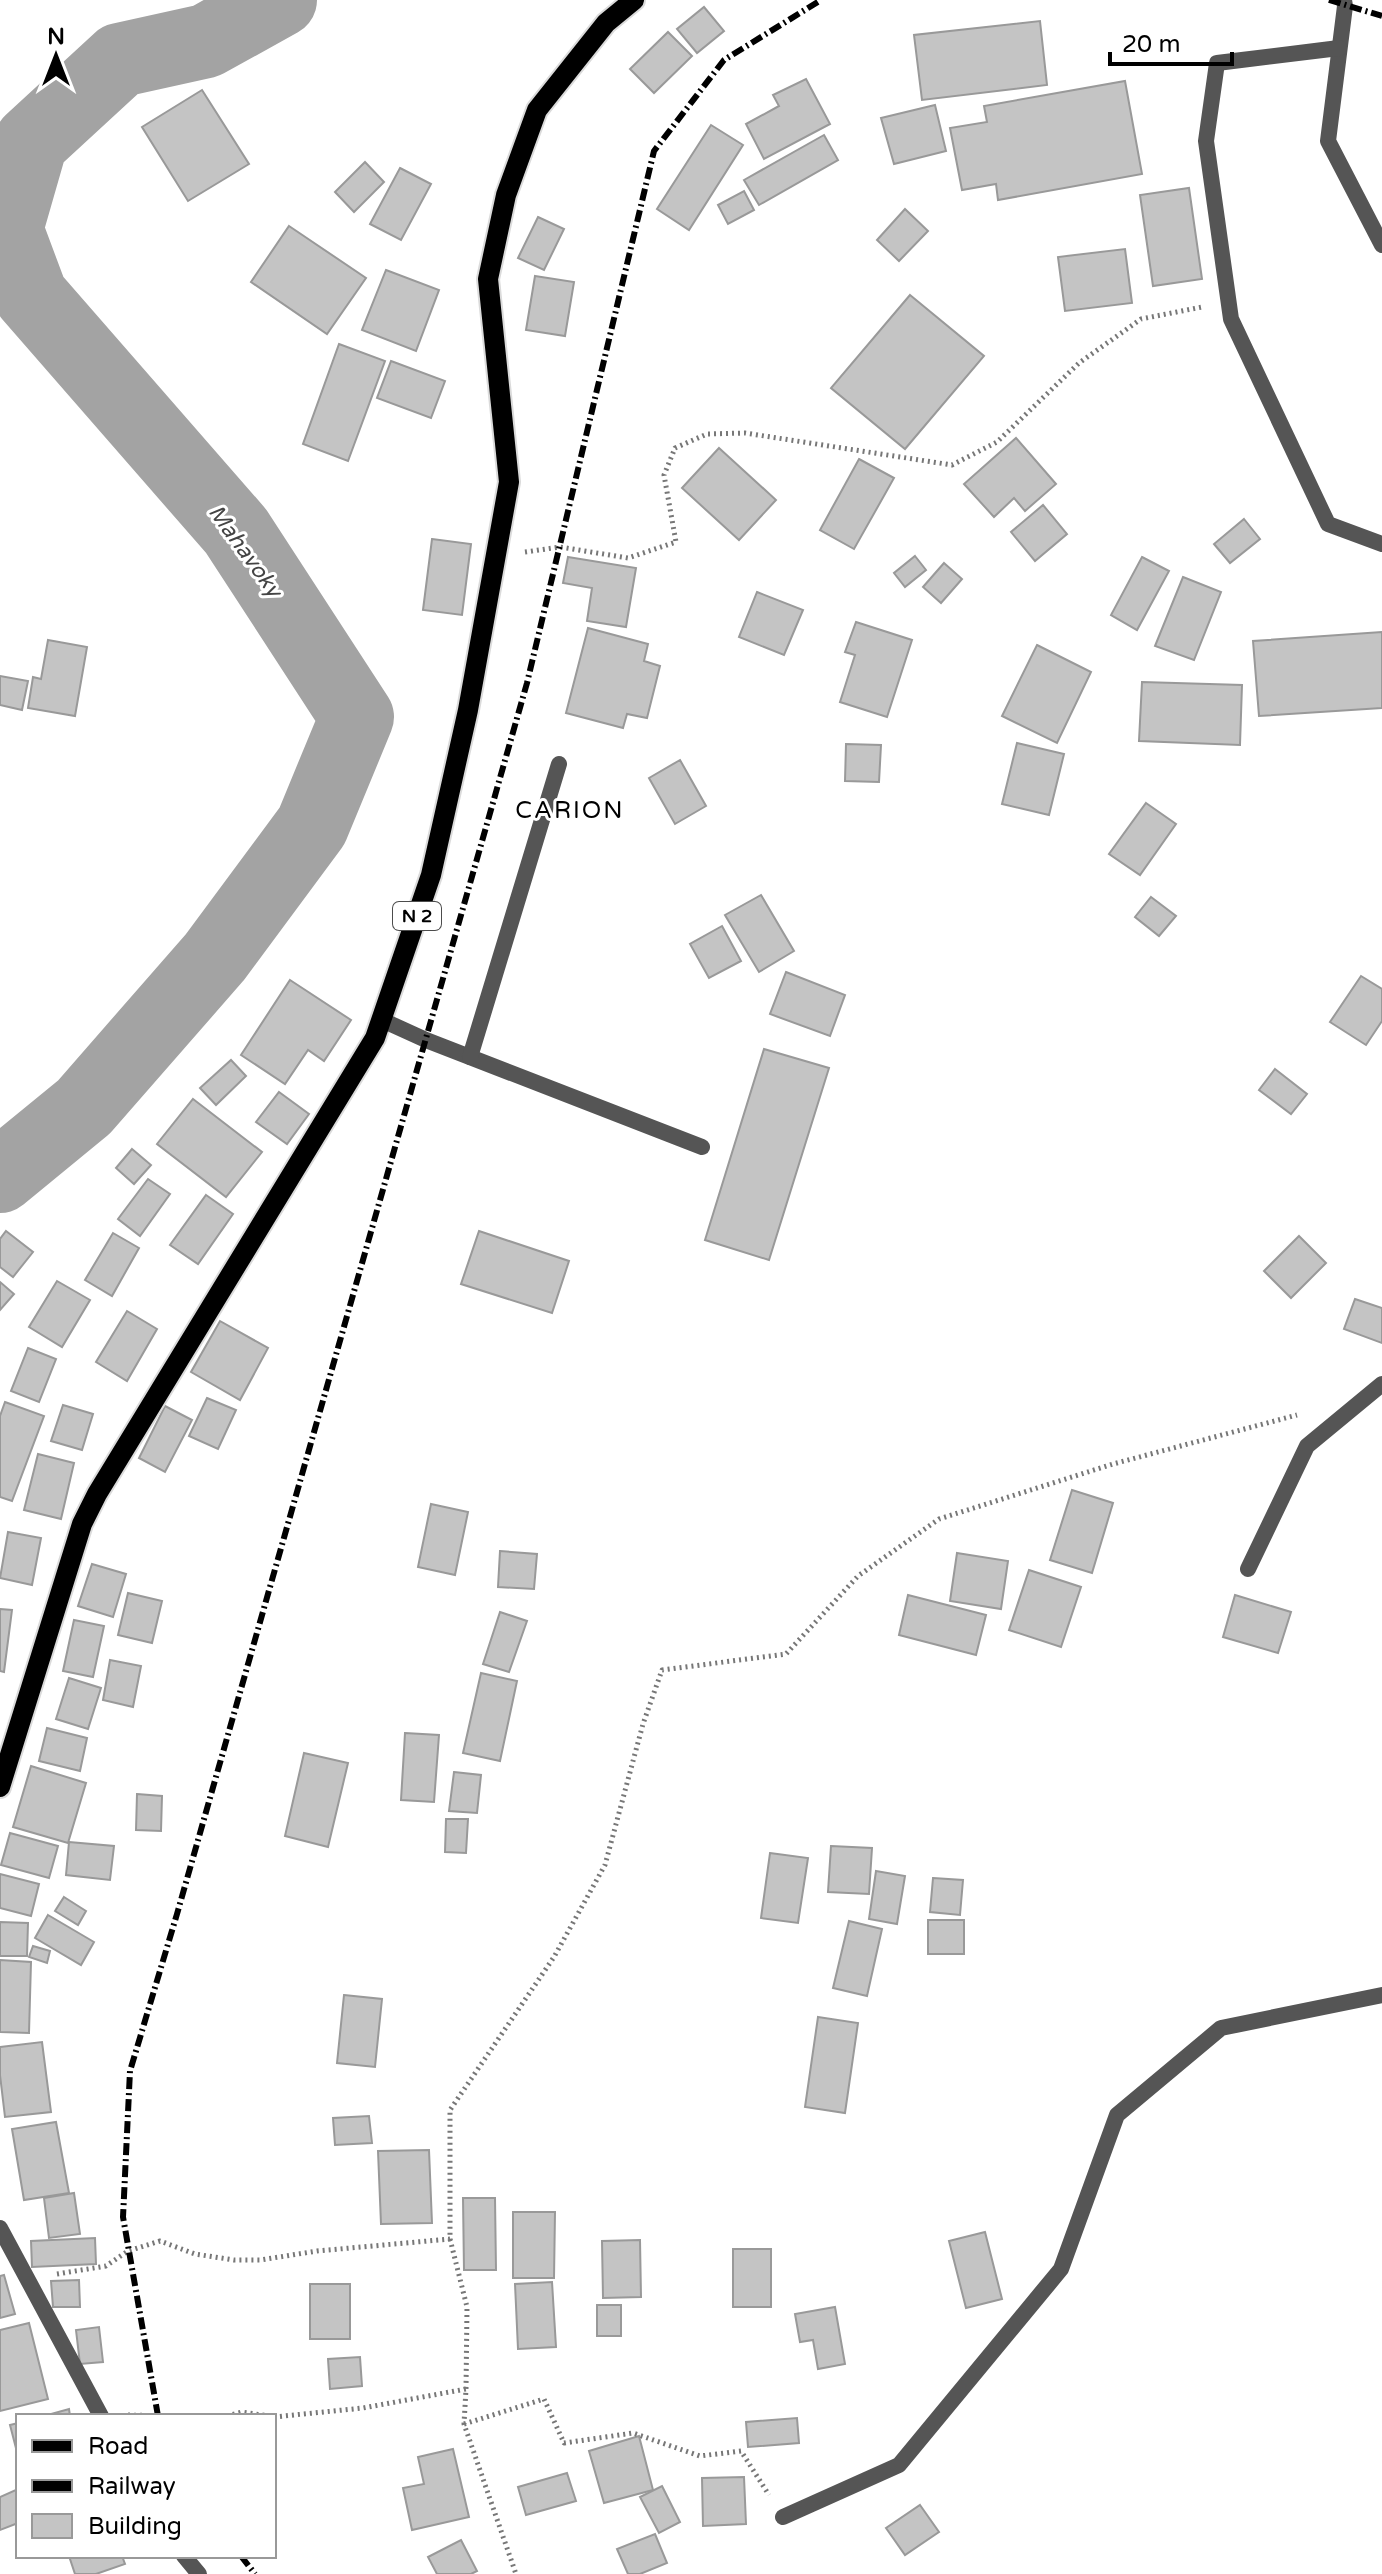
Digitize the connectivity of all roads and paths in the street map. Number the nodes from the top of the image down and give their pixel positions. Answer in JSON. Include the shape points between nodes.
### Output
{"nodes":[{"id":1,"x":634,"y":0,"type":"edge"},
{"id":2,"x":1344,"y":0,"type":"edge"},
{"id":3,"x":1339,"y":48,"type":"junction"},
{"id":4,"x":1382,"y":245,"type":"edge"},
{"id":5,"x":1229,"y":301,"type":"junction"},
{"id":6,"x":1382,"y":544,"type":"edge"},
{"id":7,"x":496,"y":556,"type":"junction"},
{"id":8,"x":559,"y":764,"type":"dead end"},
{"id":9,"x":382,"y":1020,"type":"junction"},
{"id":10,"x":470,"y":1057,"type":"junction"},
{"id":11,"x":702,"y":1147,"type":"dead end"},
{"id":12,"x":1382,"y":1384,"type":"edge"},
{"id":13,"x":1302,"y":1414,"type":"dead end"},
{"id":14,"x":1248,"y":1569,"type":"dead end"},
{"id":15,"x":0,"y":1787,"type":"edge"},
{"id":16,"x":1382,"y":1995,"type":"edge"},
{"id":17,"x":0,"y":2228,"type":"edge"},
{"id":18,"x":450,"y":2239,"type":"junction"},
{"id":19,"x":32,"y":2287,"type":"junction"},
{"id":20,"x":466,"y":2389,"type":"junction"},
{"id":21,"x":99,"y":2414,"type":"edge"},
{"id":22,"x":234,"y":2414,"type":"edge"},
{"id":23,"x":257,"y":2414,"type":"edge"},
{"id":24,"x":276,"y":2416,"type":"edge"},
{"id":25,"x":464,"y":2424,"type":"junction"},
{"id":26,"x":783,"y":2517,"type":"joint"},
{"id":27,"x":186,"y":2558,"type":"edge"},
{"id":28,"x":199,"y":2574,"type":"edge"},
{"id":29,"x":516,"y":2574,"type":"edge"}],
"edges":[{"from":1,"to":7,"type":"main road","number":"N 2","via":[[606,23],[537,110],[506,195],[488,279],[509,482]]},
{"from":2,"to":3,"type":"street"},
{"from":3,"to":4,"type":"street","via":[[1328,141]]},
{"from":3,"to":5,"type":"street","via":[[1217,63],[1206,141]]},
{"from":5,"to":6,"type":"street","via":[[1231,319],[1328,524]]},
{"from":5,"to":7,"type":"path","via":[[1141,319],[1079,363],[997,442],[952,465],[745,433],[707,434],[675,448],[664,475],[676,542],[628,558],[560,547]]},
{"from":7,"to":9,"type":"main road","number":"N 2","via":[[431,875]]},
{"from":8,"to":10,"type":"street"},
{"from":9,"to":10,"type":"street"},
{"from":9,"to":15,"type":"main road","number":"N 2","via":[[82,1524]]},
{"from":10,"to":11,"type":"street"},
{"from":12,"to":14,"type":"street","via":[[1307,1446]]},
{"from":13,"to":18,"type":"path","via":[[1113,1464],[939,1519],[858,1576],[786,1654],[662,1670],[605,1865],[554,1957],[450,2110]]},
{"from":16,"to":26,"type":"street","via":[[1221,2028],[1117,2115],[1061,2269],[909,2453],[899,2465]]},
{"from":17,"to":19,"type":"street"},
{"from":18,"to":19,"type":"path","via":[[260,2260],[195,2254],[160,2241],[128,2251],[106,2266],[45,2276]]},
{"from":18,"to":20,"type":"path","via":[[467,2307]]},
{"from":19,"to":21,"type":"street"},
{"from":20,"to":24,"type":"path","via":[[363,2408]]},
{"from":20,"to":25,"type":"path"},
{"from":22,"to":23,"type":"path"},
{"from":25,"to":26,"type":"path","via":[[544,2399],[564,2443],[633,2433],[700,2456],[741,2451]]},
{"from":25,"to":29,"type":"path"},
{"from":27,"to":28,"type":"street"}]}
